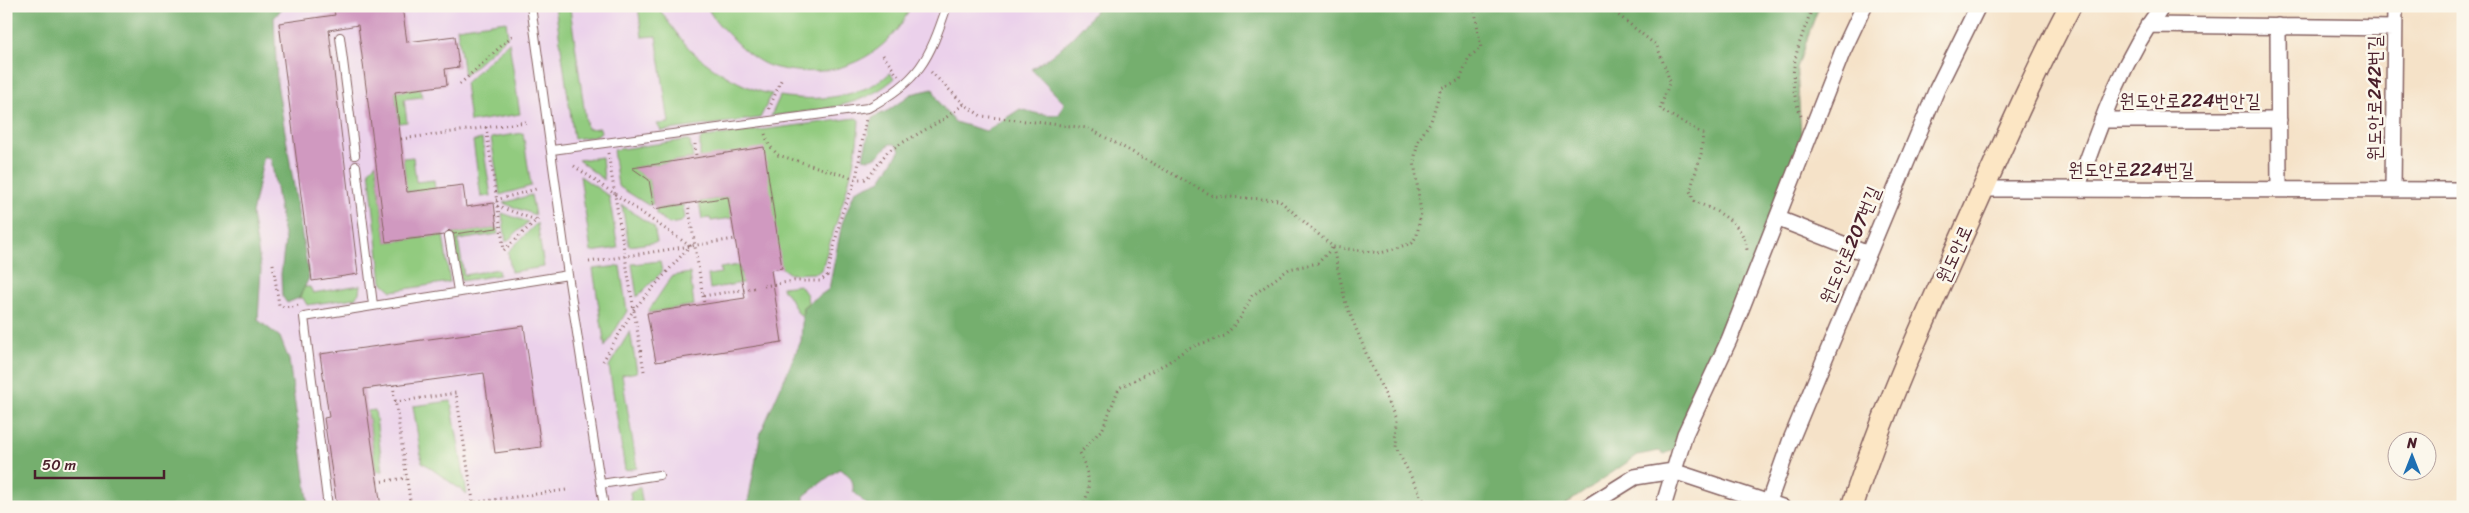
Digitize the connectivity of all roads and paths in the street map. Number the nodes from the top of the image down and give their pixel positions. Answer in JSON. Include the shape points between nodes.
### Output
{"nodes":[{"id":1,"x":531,"y":6,"type":"edge"},
{"id":2,"x":947,"y":6,"type":"edge"},
{"id":3,"x":1474,"y":6,"type":"edge"},
{"id":4,"x":1607,"y":6,"type":"edge"},
{"id":5,"x":1813,"y":6,"type":"edge"},
{"id":6,"x":1864,"y":6,"type":"edge"},
{"id":7,"x":1978,"y":6,"type":"edge"},
{"id":8,"x":2070,"y":6,"type":"edge"},
{"id":9,"x":2162,"y":6,"type":"edge"},
{"id":10,"x":2395,"y":6,"type":"edge"},
{"id":11,"x":2148,"y":25,"type":"junction"},
{"id":12,"x":2278,"y":26,"type":"junction"},
{"id":13,"x":2394,"y":28,"type":"junction"},
{"id":14,"x":513,"y":35,"type":"dead end"},
{"id":15,"x":340,"y":37,"type":"dead end"},
{"id":16,"x":883,"y":55,"type":"dead end"},
{"id":17,"x":894,"y":70,"type":"dead end"},
{"id":18,"x":930,"y":70,"type":"dead end"},
{"id":19,"x":782,"y":78,"type":"dead end"},
{"id":20,"x":460,"y":84,"type":"dead end"},
{"id":21,"x":964,"y":104,"type":"junction"},
{"id":22,"x":868,"y":108,"type":"junction"},
{"id":23,"x":767,"y":114,"type":"dead end"},
{"id":24,"x":2102,"y":120,"type":"junction"},
{"id":25,"x":2279,"y":120,"type":"junction"},
{"id":26,"x":526,"y":122,"type":"dead end"},
{"id":27,"x":486,"y":127,"type":"junction"},
{"id":28,"x":1810,"y":136,"type":"junction"},
{"id":29,"x":766,"y":138,"type":"dead end"},
{"id":30,"x":400,"y":139,"type":"dead end"},
{"id":31,"x":606,"y":143,"type":"junction"},
{"id":32,"x":695,"y":144,"type":"dead end"},
{"id":33,"x":552,"y":150,"type":"junction"},
{"id":34,"x":355,"y":155,"type":"dead end"},
{"id":35,"x":696,"y":156,"type":"dead end"},
{"id":36,"x":356,"y":166,"type":"dead end"},
{"id":37,"x":574,"y":166,"type":"dead end"},
{"id":38,"x":856,"y":179,"type":"junction"},
{"id":39,"x":536,"y":189,"type":"dead end"},
{"id":40,"x":1983,"y":189,"type":"junction"},
{"id":41,"x":2077,"y":189,"type":"junction"},
{"id":42,"x":2279,"y":189,"type":"junction"},
{"id":43,"x":2393,"y":190,"type":"junction"},
{"id":44,"x":2463,"y":190,"type":"edge"},
{"id":45,"x":614,"y":194,"type":"junction"},
{"id":46,"x":496,"y":200,"type":"junction"},
{"id":47,"x":688,"y":204,"type":"dead end"},
{"id":48,"x":497,"y":206,"type":"junction"},
{"id":49,"x":540,"y":217,"type":"dead end"},
{"id":50,"x":536,"y":220,"type":"junction"},
{"id":51,"x":1779,"y":220,"type":"junction"},
{"id":52,"x":449,"y":236,"type":"dead end"},
{"id":53,"x":735,"y":239,"type":"dead end"},
{"id":54,"x":692,"y":245,"type":"junction"},
{"id":55,"x":1333,"y":248,"type":"junction"},
{"id":56,"x":1868,"y":254,"type":"junction"},
{"id":57,"x":625,"y":256,"type":"junction"},
{"id":58,"x":1748,"y":258,"type":"dead end"},
{"id":59,"x":589,"y":262,"type":"dead end"},
{"id":60,"x":273,"y":264,"type":"dead end"},
{"id":61,"x":568,"y":275,"type":"junction"},
{"id":62,"x":764,"y":286,"type":"dead end"},
{"id":63,"x":754,"y":288,"type":"dead end"},
{"id":64,"x":458,"y":292,"type":"junction"},
{"id":65,"x":702,"y":296,"type":"junction"},
{"id":66,"x":704,"y":304,"type":"dead end"},
{"id":67,"x":300,"y":305,"type":"dead end"},
{"id":68,"x":373,"y":305,"type":"junction"},
{"id":69,"x":634,"y":309,"type":"junction"},
{"id":70,"x":603,"y":360,"type":"dead end"},
{"id":71,"x":644,"y":371,"type":"dead end"},
{"id":72,"x":393,"y":385,"type":"dead end"},
{"id":73,"x":395,"y":402,"type":"junction"},
{"id":74,"x":1673,"y":471,"type":"junction"},
{"id":75,"x":659,"y":475,"type":"dead end"},
{"id":76,"x":407,"y":478,"type":"junction"},
{"id":77,"x":378,"y":482,"type":"dead end"},
{"id":78,"x":601,"y":484,"type":"junction"},
{"id":79,"x":566,"y":490,"type":"dead end"},
{"id":80,"x":473,"y":504,"type":"edge"},
{"id":81,"x":1772,"y":505,"type":"edge"},
{"id":82,"x":328,"y":507,"type":"edge"},
{"id":83,"x":412,"y":507,"type":"edge"},
{"id":84,"x":441,"y":507,"type":"edge"},
{"id":85,"x":604,"y":507,"type":"edge"},
{"id":86,"x":1082,"y":507,"type":"edge"},
{"id":87,"x":1427,"y":507,"type":"edge"},
{"id":88,"x":1587,"y":507,"type":"edge"},
{"id":89,"x":1663,"y":507,"type":"edge"},
{"id":90,"x":1852,"y":507,"type":"edge"}],
"edges":[{"from":1,"to":33,"type":"lane"},
{"from":2,"to":22,"type":"lane","via":[[934,45],[918,73],[893,95]]},
{"from":3,"to":55,"type":"path","via":[[1481,48],[1469,57],[1460,80],[1440,88],[1431,121],[1418,141],[1414,161],[1421,213],[1417,235],[1412,243],[1381,253]]},
{"from":4,"to":58,"type":"path","via":[[1657,46],[1670,81],[1660,109],[1702,134],[1701,154],[1690,191],[1694,201],[1729,217],[1746,244]]},
{"from":5,"to":28,"type":"path","via":[[1794,59],[1794,98]]},
{"from":6,"to":28,"type":"street"},
{"from":7,"to":56,"type":"street","name":"원도안로207번길","via":[[1937,89]]},
{"from":8,"to":40,"type":"street","name":"원도안로"},
{"from":9,"to":11,"type":"street","name":"원도안로224번안길"},
{"from":10,"to":13,"type":"street","name":"원도안로242번길"},
{"from":11,"to":12,"type":"street"},
{"from":11,"to":24,"type":"street","name":"원도안로224번안길","via":[[2126,62]]},
{"from":12,"to":13,"type":"street"},
{"from":12,"to":25,"type":"street"},
{"from":13,"to":43,"type":"street","name":"원도안로242번길"},
{"from":14,"to":20,"type":"path"},
{"from":15,"to":34,"type":"lane"},
{"from":16,"to":17,"type":"path"},
{"from":18,"to":21,"type":"path"},
{"from":19,"to":23,"type":"path"},
{"from":21,"to":38,"type":"path","via":[[888,151],[865,179]]},
{"from":21,"to":55,"type":"path","via":[[981,116],[1088,128],[1213,196],[1279,200]]},
{"from":22,"to":31,"type":"lane"},
{"from":22,"to":38,"type":"path"},
{"from":24,"to":25,"type":"street","name":"원도안로224번안길"},
{"from":24,"to":41,"type":"street","name":"원도안로224번안길"},
{"from":25,"to":42,"type":"street"},
{"from":26,"to":27,"type":"path"},
{"from":27,"to":30,"type":"path"},
{"from":27,"to":46,"type":"path"},
{"from":28,"to":51,"type":"street"},
{"from":29,"to":38,"type":"path","via":[[778,155]]},
{"from":31,"to":33,"type":"lane"},
{"from":31,"to":45,"type":"path"},
{"from":32,"to":35,"type":"path"},
{"from":33,"to":61,"type":"lane"},
{"from":36,"to":68,"type":"lane"},
{"from":37,"to":45,"type":"path"},
{"from":38,"to":62,"type":"path","via":[[842,213],[824,280]]},
{"from":39,"to":46,"type":"path"},
{"from":40,"to":41,"type":"street","name":"원도안로224번길"},
{"from":40,"to":90,"type":"street","name":"원도안로","via":[[1919,332],[1864,468]]},
{"from":41,"to":42,"type":"street","name":"원도안로224번길"},
{"from":42,"to":43,"type":"street","name":"원도안로224번길"},
{"from":43,"to":44,"type":"street","name":"원도안로224번길"},
{"from":45,"to":54,"type":"path"},
{"from":45,"to":57,"type":"path"},
{"from":46,"to":48,"type":"path"},
{"from":47,"to":54,"type":"path"},
{"from":48,"to":50,"type":"path"},
{"from":48,"to":50,"type":"path","via":[[504,250]]},
{"from":49,"to":50,"type":"path"},
{"from":51,"to":56,"type":"street"},
{"from":51,"to":74,"type":"street","via":[[1685,434]]},
{"from":52,"to":64,"type":"lane"},
{"from":53,"to":54,"type":"path"},
{"from":54,"to":57,"type":"path"},
{"from":54,"to":65,"type":"path"},
{"from":54,"to":69,"type":"path"},
{"from":55,"to":86,"type":"path","via":[[1318,263],[1288,269],[1252,296],[1225,336],[1188,348],[1119,388],[1103,428],[1080,453],[1088,474],[1089,490]]},
{"from":55,"to":87,"type":"path","via":[[1346,304],[1397,419],[1396,448]]},
{"from":56,"to":81,"type":"street","name":"원도안로207번길","via":[[1790,442]]},
{"from":57,"to":59,"type":"path"},
{"from":57,"to":69,"type":"path"},
{"from":60,"to":67,"type":"path","via":[[279,305]]},
{"from":61,"to":64,"type":"lane"},
{"from":61,"to":78,"type":"lane"},
{"from":63,"to":65,"type":"path"},
{"from":64,"to":68,"type":"lane"},
{"from":65,"to":66,"type":"path"},
{"from":68,"to":82,"type":"lane","via":[[304,317]]},
{"from":69,"to":70,"type":"path"},
{"from":69,"to":71,"type":"path"},
{"from":72,"to":73,"type":"path"},
{"from":73,"to":76,"type":"path"},
{"from":73,"to":80,"type":"path","via":[[456,393]]},
{"from":74,"to":81,"type":"street","name":"원도안로207번길"},
{"from":74,"to":88,"type":"street","name":"원도안로207번길","via":[[1635,477]]},
{"from":74,"to":89,"type":"street"},
{"from":75,"to":78,"type":"lane"},
{"from":76,"to":77,"type":"path"},
{"from":76,"to":83,"type":"path"},
{"from":78,"to":85,"type":"lane"},
{"from":79,"to":80,"type":"path"},
{"from":80,"to":84,"type":"path"}]}
